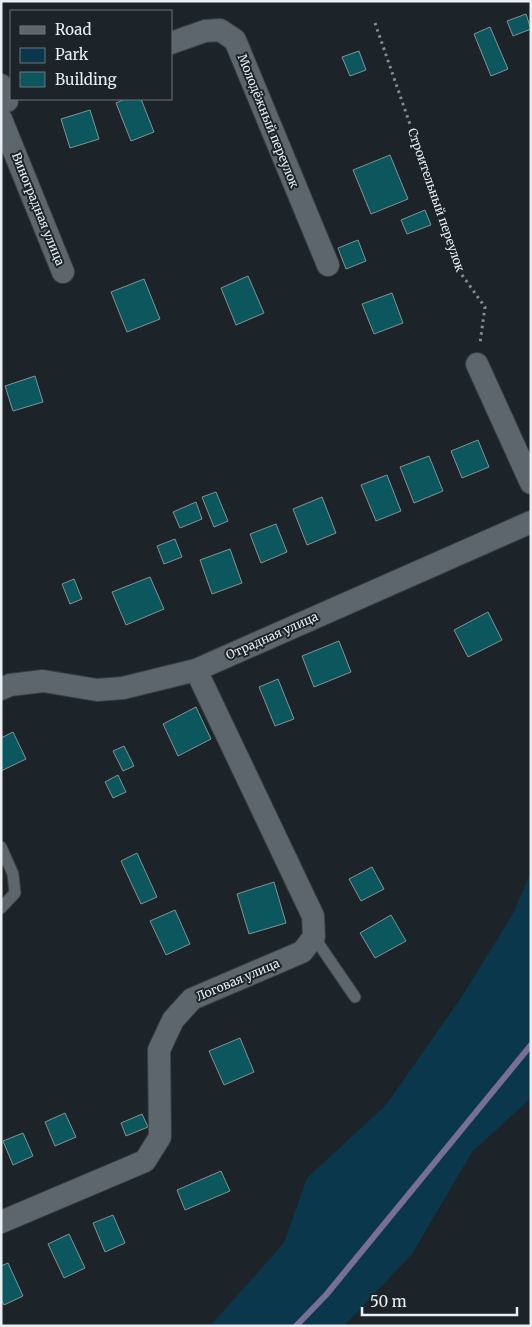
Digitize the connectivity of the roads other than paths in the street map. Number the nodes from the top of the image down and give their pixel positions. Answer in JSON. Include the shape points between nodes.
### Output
{"nodes":[{"id":1,"x":172,"y":43,"type":"edge"},
{"id":2,"x":4,"y":101,"type":"edge"},
{"id":3,"x":328,"y":265,"type":"dead end"},
{"id":4,"x":63,"y":272,"type":"dead end"},
{"id":5,"x":477,"y":364,"type":"road end"},
{"id":6,"x":531,"y":483,"type":"edge"},
{"id":7,"x":531,"y":522,"type":"edge"},
{"id":8,"x":196,"y":670,"type":"junction"},
{"id":9,"x":1,"y":688,"type":"edge"},
{"id":10,"x":1,"y":848,"type":"edge"},
{"id":11,"x":1,"y":908,"type":"edge"},
{"id":12,"x":314,"y":937,"type":"junction"},
{"id":13,"x":355,"y":997,"type":"dead end"},
{"id":14,"x":1,"y":1222,"type":"edge"}],
"edges":[{"from":1,"to":3,"type":"street","name":"Молодёжный переулок","via":[[205,31],[220,30],[235,40]]},
{"from":2,"to":4,"type":"street","name":"Виноградная улица"},
{"from":5,"to":6,"type":"street"},
{"from":7,"to":8,"type":"street","name":"Отрадная улица"},
{"from":8,"to":9,"type":"street","name":"Отрадная улица","via":[[123,688],[97,690],[43,681]]},
{"from":8,"to":12,"type":"street","via":[[313,916]]},
{"from":10,"to":11,"type":"lane","via":[[13,874],[15,893]]},
{"from":12,"to":13,"type":"lane"},
{"from":12,"to":14,"type":"street","name":"Логовая улица","via":[[302,952],[192,999],[172,1020],[159,1050],[160,1137],[145,1161]]}]}
